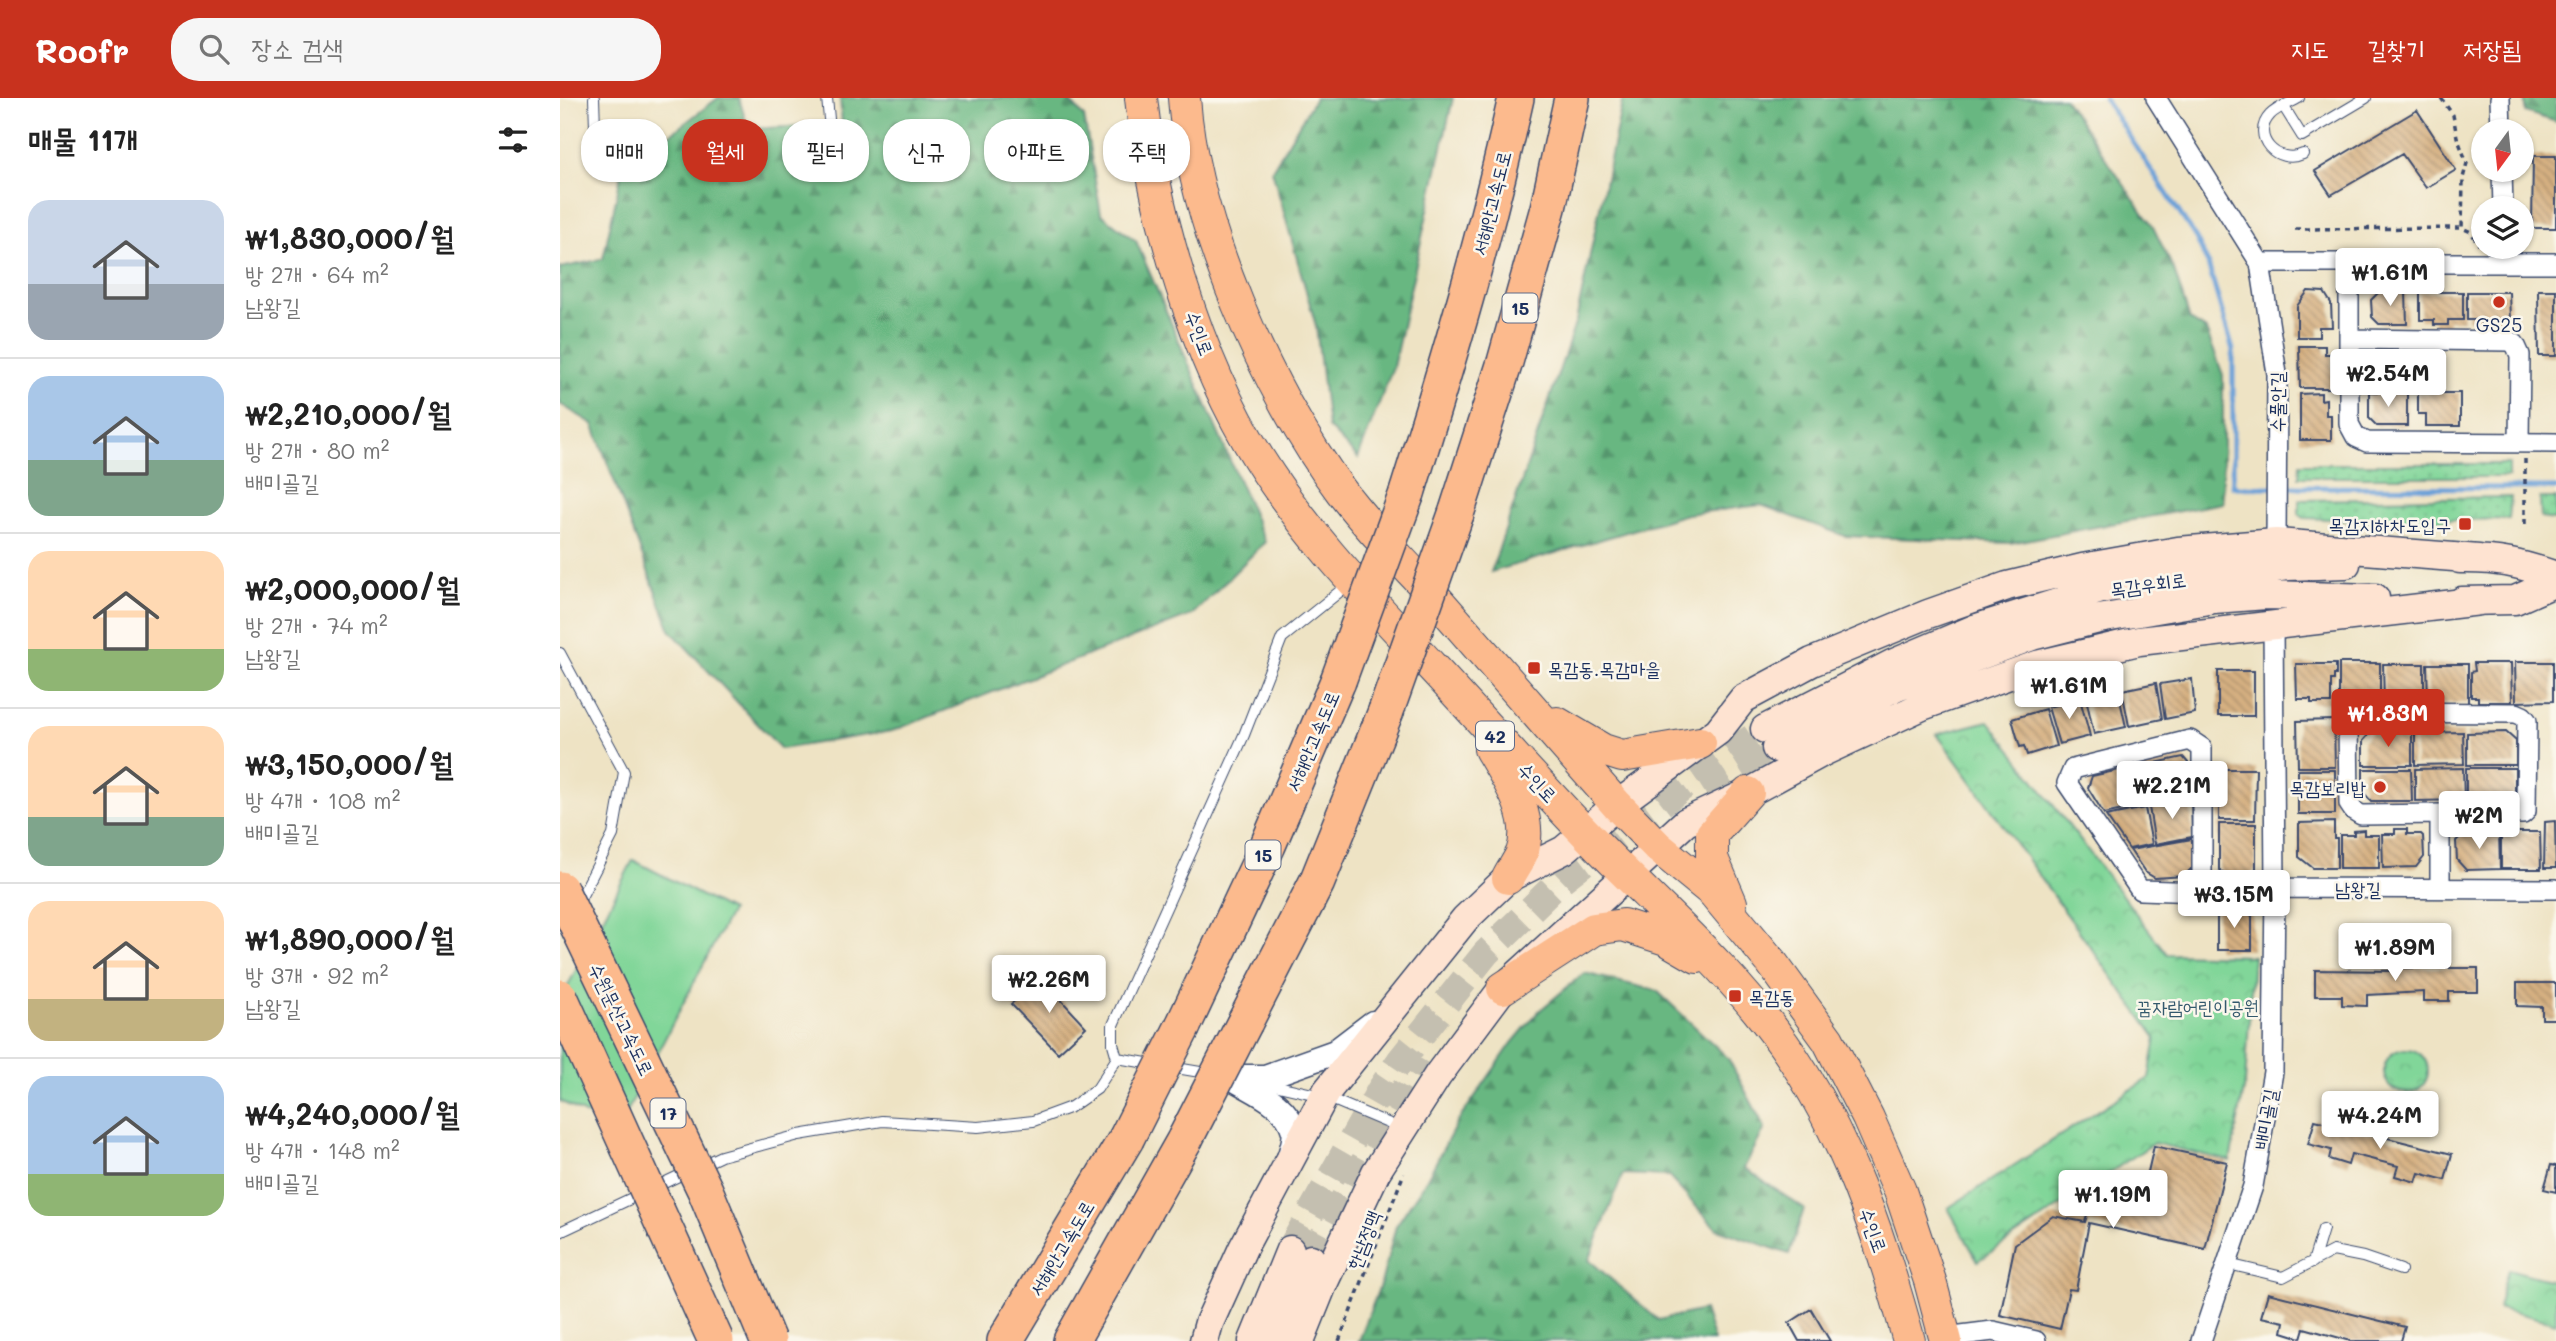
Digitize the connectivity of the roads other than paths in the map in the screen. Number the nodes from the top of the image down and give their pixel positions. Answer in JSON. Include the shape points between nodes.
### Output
{"nodes":[{"id":1,"x":594,"y":98,"type":"edge"},
{"id":2,"x":827,"y":98,"type":"edge"},
{"id":3,"x":1141,"y":98,"type":"edge"},
{"id":4,"x":1184,"y":98,"type":"edge"},
{"id":5,"x":1516,"y":98,"type":"edge"},
{"id":6,"x":1572,"y":98,"type":"edge"},
{"id":7,"x":2155,"y":98,"type":"edge"},
{"id":8,"x":2299,"y":98,"type":"edge"},
{"id":9,"x":2365,"y":98,"type":"edge"},
{"id":10,"x":2500,"y":98,"type":"edge"},
{"id":11,"x":2284,"y":107,"type":"junction"},
{"id":12,"x":595,"y":119,"type":"edge"},
{"id":13,"x":829,"y":119,"type":"dead end"},
{"id":14,"x":2501,"y":119,"type":"edge"},
{"id":15,"x":2303,"y":154,"type":"dead end"},
{"id":16,"x":2471,"y":257,"type":"edge"},
{"id":17,"x":2530,"y":259,"type":"edge"},
{"id":18,"x":2260,"y":263,"type":"junction"},
{"id":19,"x":2556,"y":263,"type":"edge"},
{"id":20,"x":2349,"y":264,"type":"junction"},
{"id":21,"x":2350,"y":339,"type":"junction"},
{"id":22,"x":2556,"y":443,"type":"edge"},
{"id":23,"x":2522,"y":452,"type":"junction"},
{"id":24,"x":2276,"y":543,"type":"junction"},
{"id":25,"x":2479,"y":559,"type":"junction"},
{"id":26,"x":2556,"y":576,"type":"edge"},
{"id":27,"x":1352,"y":581,"type":"junction"},
{"id":28,"x":2556,"y":582,"type":"edge"},
{"id":29,"x":2480,"y":601,"type":"junction"},
{"id":30,"x":2273,"y":624,"type":"junction"},
{"id":31,"x":560,"y":653,"type":"edge"},
{"id":32,"x":1461,"y":699,"type":"junction"},
{"id":33,"x":1534,"y":711,"type":"junction"},
{"id":34,"x":1700,"y":743,"type":"junction"},
{"id":35,"x":1748,"y":793,"type":"junction"},
{"id":36,"x":1617,"y":805,"type":"junction"},
{"id":37,"x":2440,"y":814,"type":"junction"},
{"id":38,"x":1585,"y":833,"type":"junction"},
{"id":39,"x":1658,"y":847,"type":"junction"},
{"id":40,"x":1627,"y":875,"type":"junction"},
{"id":41,"x":1508,"y":878,"type":"junction"},
{"id":42,"x":2275,"y":888,"type":"junction"},
{"id":43,"x":2440,"y":888,"type":"junction"},
{"id":44,"x":560,"y":889,"type":"edge"},
{"id":45,"x":2556,"y":889,"type":"edge"},
{"id":46,"x":2203,"y":892,"type":"junction"},
{"id":47,"x":566,"y":924,"type":"dead end"},
{"id":48,"x":1742,"y":927,"type":"junction"},
{"id":49,"x":1730,"y":976,"type":"junction"},
{"id":50,"x":1503,"y":988,"type":"junction"},
{"id":51,"x":560,"y":997,"type":"edge"},
{"id":52,"x":1391,"y":1010,"type":"junction"},
{"id":53,"x":1117,"y":1058,"type":"junction"},
{"id":54,"x":1230,"y":1077,"type":"junction"},
{"id":55,"x":1326,"y":1097,"type":"junction"},
{"id":56,"x":1402,"y":1129,"type":"junction"},
{"id":57,"x":1287,"y":1169,"type":"junction"},
{"id":58,"x":2323,"y":1229,"type":"dead end"},
{"id":59,"x":563,"y":1231,"type":"edge"},
{"id":60,"x":560,"y":1240,"type":"edge"},
{"id":61,"x":2314,"y":1262,"type":"junction"},
{"id":62,"x":2228,"y":1264,"type":"junction"},
{"id":63,"x":2401,"y":1270,"type":"dead end"},
{"id":64,"x":1946,"y":1339,"type":"edge"},
{"id":65,"x":716,"y":1341,"type":"edge"},
{"id":66,"x":768,"y":1341,"type":"edge"},
{"id":67,"x":1005,"y":1341,"type":"edge"},
{"id":68,"x":1071,"y":1341,"type":"edge"},
{"id":69,"x":1204,"y":1341,"type":"edge"},
{"id":70,"x":1253,"y":1341,"type":"edge"},
{"id":71,"x":1280,"y":1341,"type":"edge"},
{"id":72,"x":1300,"y":1341,"type":"edge"},
{"id":73,"x":1909,"y":1341,"type":"edge"},
{"id":74,"x":2036,"y":1341,"type":"edge"},
{"id":75,"x":2201,"y":1341,"type":"edge"}],
"edges":[{"from":1,"to":12,"type":"lane"},
{"from":2,"to":13,"type":"lane"},
{"from":3,"to":27,"type":"main road","name":"수인로","number":"42","via":[[1155,188],[1169,240],[1217,379],[1258,458]]},
{"from":4,"to":33,"type":"main road","name":"수인로","number":"42","via":[[1197,184],[1223,264],[1298,427],[1341,492]]},
{"from":5,"to":67,"type":"highway","name":"서해안고속도로","number":"15","bridge":true,"via":[[1455,338],[1407,493],[1338,681],[1268,845],[1126,1139]]},
{"from":6,"to":68,"type":"highway","number":"15","bridge":true,"via":[[1506,362],[1386,711],[1317,882],[1185,1139]]},
{"from":7,"to":18,"type":"street","name":"수풀안길"},
{"from":8,"to":11,"type":"lane"},
{"from":9,"to":11,"type":"lane","via":[[2302,136]]},
{"from":10,"to":14,"type":"street"},
{"from":11,"to":15,"type":"lane","via":[[2270,115],[2264,139],[2272,151],[2283,156]]},
{"from":16,"to":20,"type":"street"},
{"from":17,"to":19,"type":"street"},
{"from":18,"to":20,"type":"street"},
{"from":18,"to":24,"type":"street","name":"수풀안길","via":[[2277,373]]},
{"from":20,"to":21,"type":"street"},
{"from":21,"to":23,"type":"street","via":[[2349,424],[2356,437],[2367,442]]},
{"from":21,"to":23,"type":"street","via":[[2515,344],[2520,355]]},
{"from":22,"to":23,"type":"street"},
{"from":24,"to":25,"type":"main road"},
{"from":24,"to":34,"type":"main road","via":[[2178,551],[1994,590],[1812,662],[1743,699],[1718,731]]},
{"from":25,"to":26,"type":"main road","name":"목감우회로","via":[[2519,563]]},
{"from":25,"to":29,"type":"main road","name":"목감우회로","via":[[2288,566],[2105,589],[1977,628],[1892,664],[1771,739],[2032,636],[2099,619],[2266,595]]},
{"from":27,"to":32,"type":"main road","name":"수인로","number":"42"},
{"from":27,"to":53,"type":"lane","via":[[1282,638],[1244,735],[1113,1025]]},
{"from":28,"to":29,"type":"main road","name":"목감우회로","via":[[2515,600]]},
{"from":29,"to":30,"type":"main road"},
{"from":30,"to":35,"type":"main road","via":[[2139,641],[2037,665],[1922,706]]},
{"from":30,"to":42,"type":"street","name":"배미골길"},
{"from":31,"to":47,"type":"lane","via":[[624,772],[613,835]]},
{"from":32,"to":38,"type":"main road","name":"수인로","number":"42"},
{"from":32,"to":41,"type":"main road","via":[[1516,792],[1524,823],[1522,852]]},
{"from":33,"to":34,"type":"main road","via":[[1622,756]]},
{"from":33,"to":36,"type":"main road","name":"수인로","number":"42"},
{"from":34,"to":36,"type":"main road"},
{"from":35,"to":39,"type":"main road","via":[[1686,822]]},
{"from":35,"to":48,"type":"main road","via":[[1712,834],[1712,858]]},
{"from":36,"to":38,"type":"main road"},
{"from":36,"to":39,"type":"main road","name":"수인로","number":"42"},
{"from":37,"to":37,"type":"street","via":[[2361,815],[2353,810],[2349,804],[2351,715],[2523,716],[2527,721],[2526,811]]},
{"from":37,"to":43,"type":"street"},
{"from":38,"to":40,"type":"main road","name":"수인로","number":"42"},
{"from":38,"to":41,"type":"main road","via":[[1564,850]]},
{"from":39,"to":40,"type":"main road"},
{"from":39,"to":48,"type":"main road","name":"수인로","number":"42","via":[[1713,892]]},
{"from":40,"to":49,"type":"main road","name":"수인로","number":"42"},
{"from":40,"to":50,"type":"main road"},
{"from":41,"to":52,"type":"main road","via":[[1465,919]]},
{"from":42,"to":43,"type":"street","name":"남왕길"},
{"from":42,"to":46,"type":"street"},
{"from":42,"to":62,"type":"street","name":"배미골길","via":[[2273,1072],[2253,1186]]},
{"from":43,"to":45,"type":"street","name":"남왕길"},
{"from":44,"to":66,"type":"highway","name":"수원문산고속도로","number":"17","bridge":true,"via":[[705,1189]]},
{"from":46,"to":46,"type":"street","via":[[2140,890],[2067,783],[2073,769],[2190,740],[2202,748]]},
{"from":48,"to":64,"type":"main road","name":"수인로","number":"42","via":[[1828,1040],[1868,1118],[1899,1191]]},
{"from":49,"to":50,"type":"main road","via":[[1666,939],[1623,925],[1594,929]]},
{"from":49,"to":73,"type":"main road","name":"수인로","number":"42","via":[[1785,1046],[1821,1104],[1882,1248]]},
{"from":50,"to":56,"type":"main road"},
{"from":51,"to":65,"type":"highway","number":"17","bridge":true},
{"from":52,"to":54,"type":"street","via":[[1335,1052],[1265,1077]]},
{"from":52,"to":55,"type":"main road","via":[[1335,1079]]},
{"from":53,"to":54,"type":"lane"},
{"from":53,"to":59,"type":"lane","via":[[1097,1088],[1071,1107],[1033,1121],[978,1127],[882,1121],[799,1135],[721,1156]]},
{"from":54,"to":55,"type":"lane"},
{"from":54,"to":57,"type":"street","via":[[1283,1111],[1294,1133]]},
{"from":55,"to":56,"type":"lane"},
{"from":55,"to":57,"type":"main road"},
{"from":56,"to":72,"type":"main road","via":[[1376,1171]]},
{"from":57,"to":69,"type":"main road","via":[[1243,1248]]},
{"from":58,"to":61,"type":"lane"},
{"from":59,"to":60,"type":"lane"},
{"from":61,"to":62,"type":"lane","via":[[2283,1277]]},
{"from":61,"to":63,"type":"lane","via":[[2333,1251]]},
{"from":62,"to":75,"type":"street","name":"배미골길"},
{"from":64,"to":74,"type":"street","via":[[1993,1331]]},
{"from":70,"to":71,"type":"main road","via":[[1301,1254]]}]}
